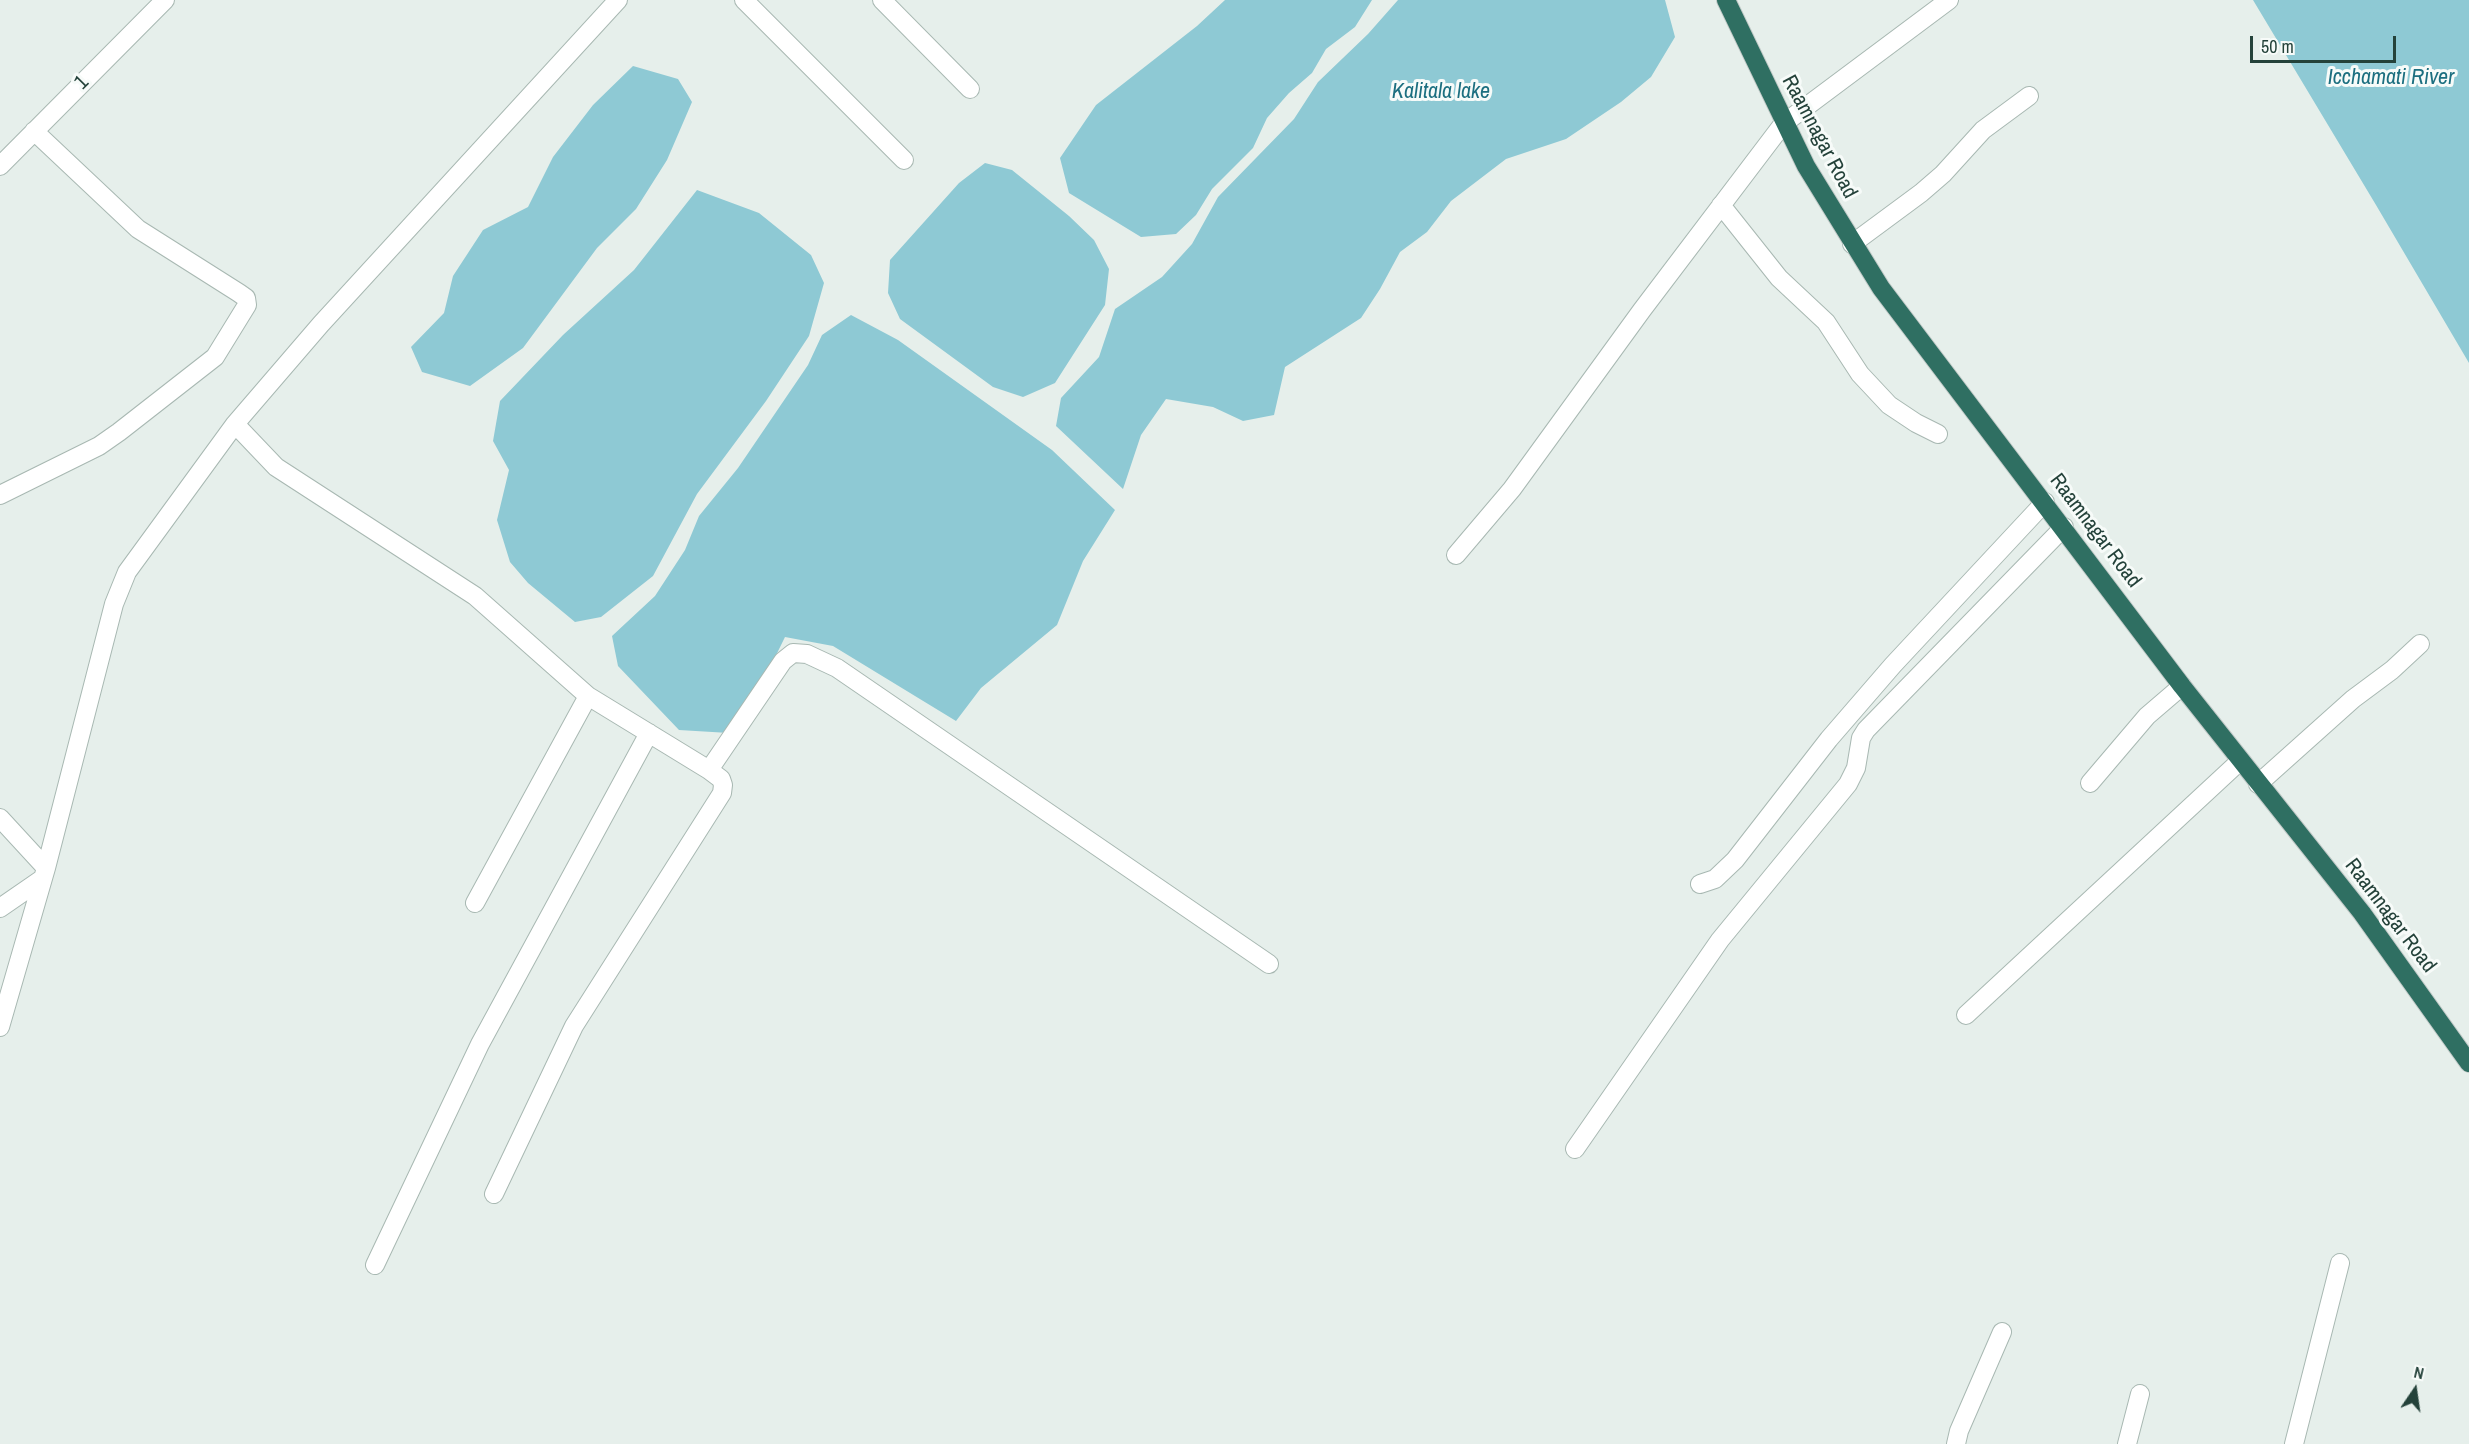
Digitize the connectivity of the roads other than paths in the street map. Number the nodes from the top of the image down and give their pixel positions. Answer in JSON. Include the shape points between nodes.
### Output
{"nodes":[{"id":1,"x":165,"y":0,"type":"edge"},
{"id":2,"x":618,"y":0,"type":"edge"},
{"id":3,"x":744,"y":0,"type":"edge"},
{"id":4,"x":882,"y":0,"type":"edge"},
{"id":5,"x":1726,"y":0,"type":"edge"},
{"id":6,"x":1948,"y":0,"type":"edge"},
{"id":7,"x":970,"y":89,"type":"dead end"},
{"id":8,"x":2029,"y":96,"type":"dead end"},
{"id":9,"x":1783,"y":124,"type":"junction"},
{"id":10,"x":34,"y":131,"type":"junction"},
{"id":11,"x":904,"y":160,"type":"dead end"},
{"id":12,"x":0,"y":166,"type":"edge"},
{"id":13,"x":1721,"y":205,"type":"junction"},
{"id":14,"x":1852,"y":244,"type":"junction"},
{"id":15,"x":236,"y":424,"type":"junction"},
{"id":16,"x":1938,"y":434,"type":"dead end"},
{"id":17,"x":0,"y":495,"type":"edge"},
{"id":18,"x":2045,"y":502,"type":"junction"},
{"id":19,"x":2064,"y":527,"type":"junction"},
{"id":20,"x":1456,"y":555,"type":"dead end"},
{"id":21,"x":2420,"y":644,"type":"dead end"},
{"id":22,"x":2182,"y":686,"type":"junction"},
{"id":23,"x":588,"y":696,"type":"junction"},
{"id":24,"x":649,"y":733,"type":"junction"},
{"id":25,"x":2240,"y":761,"type":"junction"},
{"id":26,"x":709,"y":770,"type":"junction"},
{"id":27,"x":2090,"y":783,"type":"dead end"},
{"id":28,"x":2258,"y":784,"type":"junction"},
{"id":29,"x":0,"y":818,"type":"edge"},
{"id":30,"x":44,"y":874,"type":"junction"},
{"id":31,"x":1700,"y":884,"type":"dead end"},
{"id":32,"x":475,"y":903,"type":"dead end"},
{"id":33,"x":0,"y":908,"type":"edge"},
{"id":34,"x":1269,"y":964,"type":"dead end"},
{"id":35,"x":1966,"y":1015,"type":"dead end"},
{"id":36,"x":0,"y":1027,"type":"edge"},
{"id":37,"x":2469,"y":1063,"type":"edge"},
{"id":38,"x":1575,"y":1149,"type":"dead end"},
{"id":39,"x":494,"y":1194,"type":"dead end"},
{"id":40,"x":2340,"y":1263,"type":"dead end"},
{"id":41,"x":375,"y":1265,"type":"dead end"},
{"id":42,"x":2002,"y":1332,"type":"dead end"},
{"id":43,"x":2140,"y":1394,"type":"dead end"},
{"id":44,"x":1956,"y":1444,"type":"edge"},
{"id":45,"x":2127,"y":1444,"type":"edge"},
{"id":46,"x":2294,"y":1444,"type":"edge"}],
"edges":[{"from":1,"to":10,"type":"street","name":"1"},
{"from":2,"to":15,"type":"street","via":[[321,324]]},
{"from":3,"to":11,"type":"street"},
{"from":4,"to":7,"type":"street"},
{"from":5,"to":9,"type":"highway","name":"Raamnagar Road"},
{"from":6,"to":9,"type":"street"},
{"from":8,"to":14,"type":"street","via":[[1983,130],[1921,193]]},
{"from":9,"to":13,"type":"street"},
{"from":9,"to":14,"type":"highway","name":"Raamnagar Road"},
{"from":10,"to":12,"type":"street","name":"1"},
{"from":10,"to":17,"type":"street","via":[[138,229],[239,293],[246,298],[247,305],[215,357],[119,432],[99,446]]},
{"from":13,"to":16,"type":"street","via":[[1779,278],[1826,322],[1860,374],[1890,405]]},
{"from":13,"to":20,"type":"street","via":[[1512,489]]},
{"from":14,"to":18,"type":"highway","name":"Raamnagar Road","via":[[1922,345]]},
{"from":15,"to":23,"type":"street","via":[[276,467],[475,596]]},
{"from":15,"to":30,"type":"street","via":[[127,572],[114,604]]},
{"from":18,"to":19,"type":"highway","name":"Raamnagar Road"},
{"from":18,"to":31,"type":"street","via":[[1829,739],[1735,860],[1715,879]]},
{"from":19,"to":22,"type":"highway","name":"Raamnagar Road"},
{"from":19,"to":38,"type":"street","via":[[1866,730],[1848,784],[1720,940]]},
{"from":21,"to":28,"type":"street"},
{"from":22,"to":25,"type":"highway","name":"Raamnagar Road"},
{"from":22,"to":27,"type":"street","via":[[2147,716]]},
{"from":23,"to":24,"type":"street"},
{"from":23,"to":32,"type":"street"},
{"from":24,"to":26,"type":"street"},
{"from":24,"to":41,"type":"street","via":[[480,1044]]},
{"from":25,"to":28,"type":"highway","name":"Raamnagar Road"},
{"from":25,"to":35,"type":"street"},
{"from":26,"to":34,"type":"street","via":[[783,661],[793,652],[807,654],[837,668]]},
{"from":26,"to":39,"type":"street","via":[[721,779],[722,793],[574,1026]]},
{"from":28,"to":37,"type":"highway","name":"Raamnagar Road","via":[[2395,957]]},
{"from":29,"to":30,"type":"street"},
{"from":30,"to":33,"type":"street"},
{"from":30,"to":36,"type":"street"},
{"from":40,"to":46,"type":"street"},
{"from":42,"to":44,"type":"street"},
{"from":43,"to":45,"type":"street"}]}
